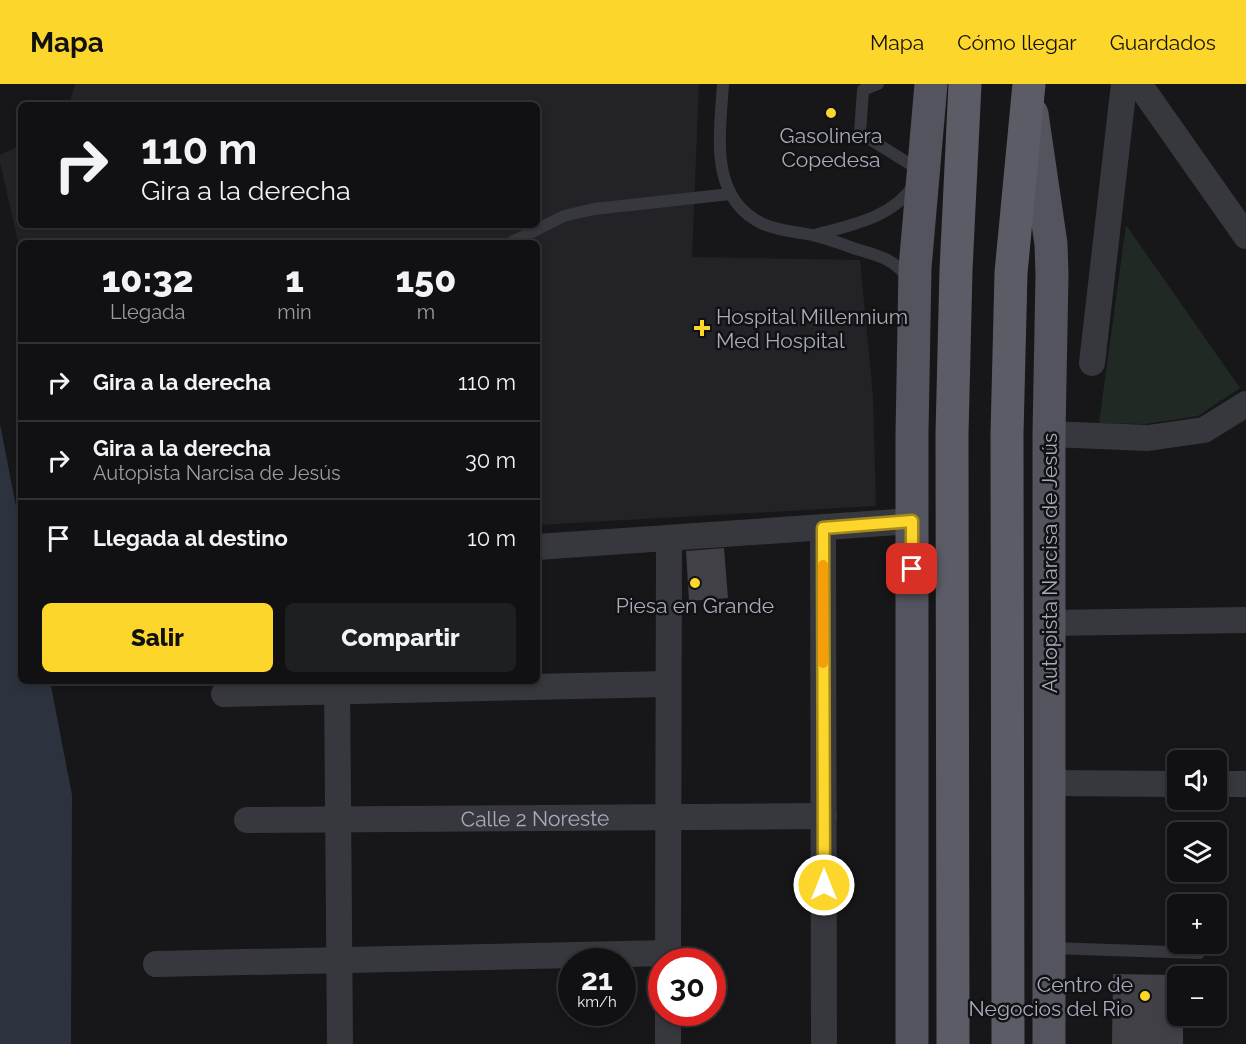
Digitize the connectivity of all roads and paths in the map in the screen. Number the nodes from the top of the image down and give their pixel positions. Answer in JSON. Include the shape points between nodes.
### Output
{"nodes":[{"id":1,"x":723,"y":84,"type":"edge"},
{"id":2,"x":878,"y":84,"type":"edge"},
{"id":3,"x":931,"y":84,"type":"edge"},
{"id":4,"x":965,"y":84,"type":"edge"},
{"id":5,"x":1029,"y":84,"type":"edge"},
{"id":6,"x":1124,"y":84,"type":"edge"},
{"id":7,"x":1139,"y":84,"type":"edge"},
{"id":8,"x":923,"y":172,"type":"junction"},
{"id":9,"x":730,"y":194,"type":"junction"},
{"id":10,"x":540,"y":228,"type":"edge"},
{"id":11,"x":540,"y":228,"type":"edge"},
{"id":12,"x":814,"y":235,"type":"junction"},
{"id":13,"x":1246,"y":236,"type":"edge"},
{"id":14,"x":516,"y":240,"type":"edge"},
{"id":15,"x":914,"y":316,"type":"junction"},
{"id":16,"x":1092,"y":363,"type":"dead end"},
{"id":17,"x":1246,"y":404,"type":"edge"},
{"id":18,"x":1049,"y":434,"type":"junction"},
{"id":19,"x":912,"y":521,"type":"junction"},
{"id":20,"x":823,"y":528,"type":"junction"},
{"id":21,"x":669,"y":538,"type":"junction"},
{"id":22,"x":540,"y":547,"type":"edge"},
{"id":23,"x":1246,"y":620,"type":"edge"},
{"id":24,"x":1049,"y":623,"type":"junction"},
{"id":25,"x":668,"y":684,"type":"junction"},
{"id":26,"x":337,"y":686,"type":"edge"},
{"id":27,"x":224,"y":694,"type":"dead end"},
{"id":28,"x":1049,"y":783,"type":"junction"},
{"id":29,"x":1167,"y":784,"type":"edge"},
{"id":30,"x":1227,"y":784,"type":"edge"},
{"id":31,"x":1246,"y":784,"type":"edge"},
{"id":32,"x":824,"y":816,"type":"junction"},
{"id":33,"x":668,"y":817,"type":"junction"},
{"id":34,"x":247,"y":820,"type":"dead end"},
{"id":35,"x":338,"y":820,"type":"junction"},
{"id":36,"x":668,"y":948,"type":"edge"},
{"id":37,"x":1049,"y":948,"type":"junction"},
{"id":38,"x":1167,"y":952,"type":"edge"},
{"id":39,"x":648,"y":957,"type":"edge"},
{"id":40,"x":339,"y":959,"type":"junction"},
{"id":41,"x":156,"y":964,"type":"dead end"},
{"id":42,"x":668,"y":1026,"type":"edge"},
{"id":43,"x":340,"y":1044,"type":"edge"},
{"id":44,"x":668,"y":1044,"type":"edge"},
{"id":45,"x":824,"y":1044,"type":"edge"},
{"id":46,"x":912,"y":1044,"type":"edge"},
{"id":47,"x":953,"y":1044,"type":"edge"},
{"id":48,"x":1008,"y":1044,"type":"edge"},
{"id":49,"x":1049,"y":1044,"type":"edge"}],
"edges":[{"from":1,"to":9,"type":"lane","via":[[720,164]]},
{"from":2,"to":8,"type":"lane","via":[[863,90],[860,133]]},
{"from":3,"to":8,"type":"main road"},
{"from":4,"to":47,"type":"highway","via":[[953,423]]},
{"from":5,"to":18,"type":"main road","name":"Autopista Narcisa de Jesús","via":[[1052,265]]},
{"from":5,"to":48,"type":"highway","name":"Autopista Narcisa de Jesús","via":[[1010,296]]},
{"from":6,"to":16,"type":"street"},
{"from":7,"to":13,"type":"street"},
{"from":8,"to":12,"type":"lane","via":[[912,189],[873,219]]},
{"from":8,"to":15,"type":"main road"},
{"from":9,"to":10,"type":"lane","via":[[594,209],[564,216]]},
{"from":9,"to":12,"type":"lane","via":[[763,224]]},
{"from":11,"to":14,"type":"lane"},
{"from":12,"to":15,"type":"lane","via":[[899,266],[907,277]]},
{"from":15,"to":19,"type":"main road"},
{"from":17,"to":18,"type":"street","via":[[1204,430],[1148,438]]},
{"from":18,"to":24,"type":"main road","name":"Autopista Narcisa de Jesús"},
{"from":19,"to":20,"type":"street"},
{"from":19,"to":46,"type":"main road"},
{"from":20,"to":21,"type":"street"},
{"from":20,"to":32,"type":"street"},
{"from":21,"to":22,"type":"street"},
{"from":21,"to":25,"type":"street"},
{"from":23,"to":24,"type":"street"},
{"from":24,"to":28,"type":"main road","name":"Autopista Narcisa de Jesús"},
{"from":25,"to":26,"type":"street"},
{"from":25,"to":33,"type":"street"},
{"from":26,"to":27,"type":"street"},
{"from":26,"to":35,"type":"street"},
{"from":28,"to":29,"type":"street"},
{"from":28,"to":37,"type":"main road","name":"Autopista Narcisa de Jesús"},
{"from":30,"to":31,"type":"street"},
{"from":32,"to":33,"type":"street","name":"Calle 2 Noreste"},
{"from":32,"to":45,"type":"street"},
{"from":33,"to":35,"type":"street","name":"Calle 2 Noreste"},
{"from":33,"to":36,"type":"street"},
{"from":34,"to":35,"type":"street","name":"Calle 2 Noreste"},
{"from":35,"to":40,"type":"street"},
{"from":37,"to":38,"type":"lane"},
{"from":37,"to":49,"type":"main road","name":"Autopista Narcisa de Jesús"},
{"from":39,"to":40,"type":"street"},
{"from":40,"to":41,"type":"street"},
{"from":40,"to":43,"type":"street"},
{"from":42,"to":44,"type":"street"}]}
